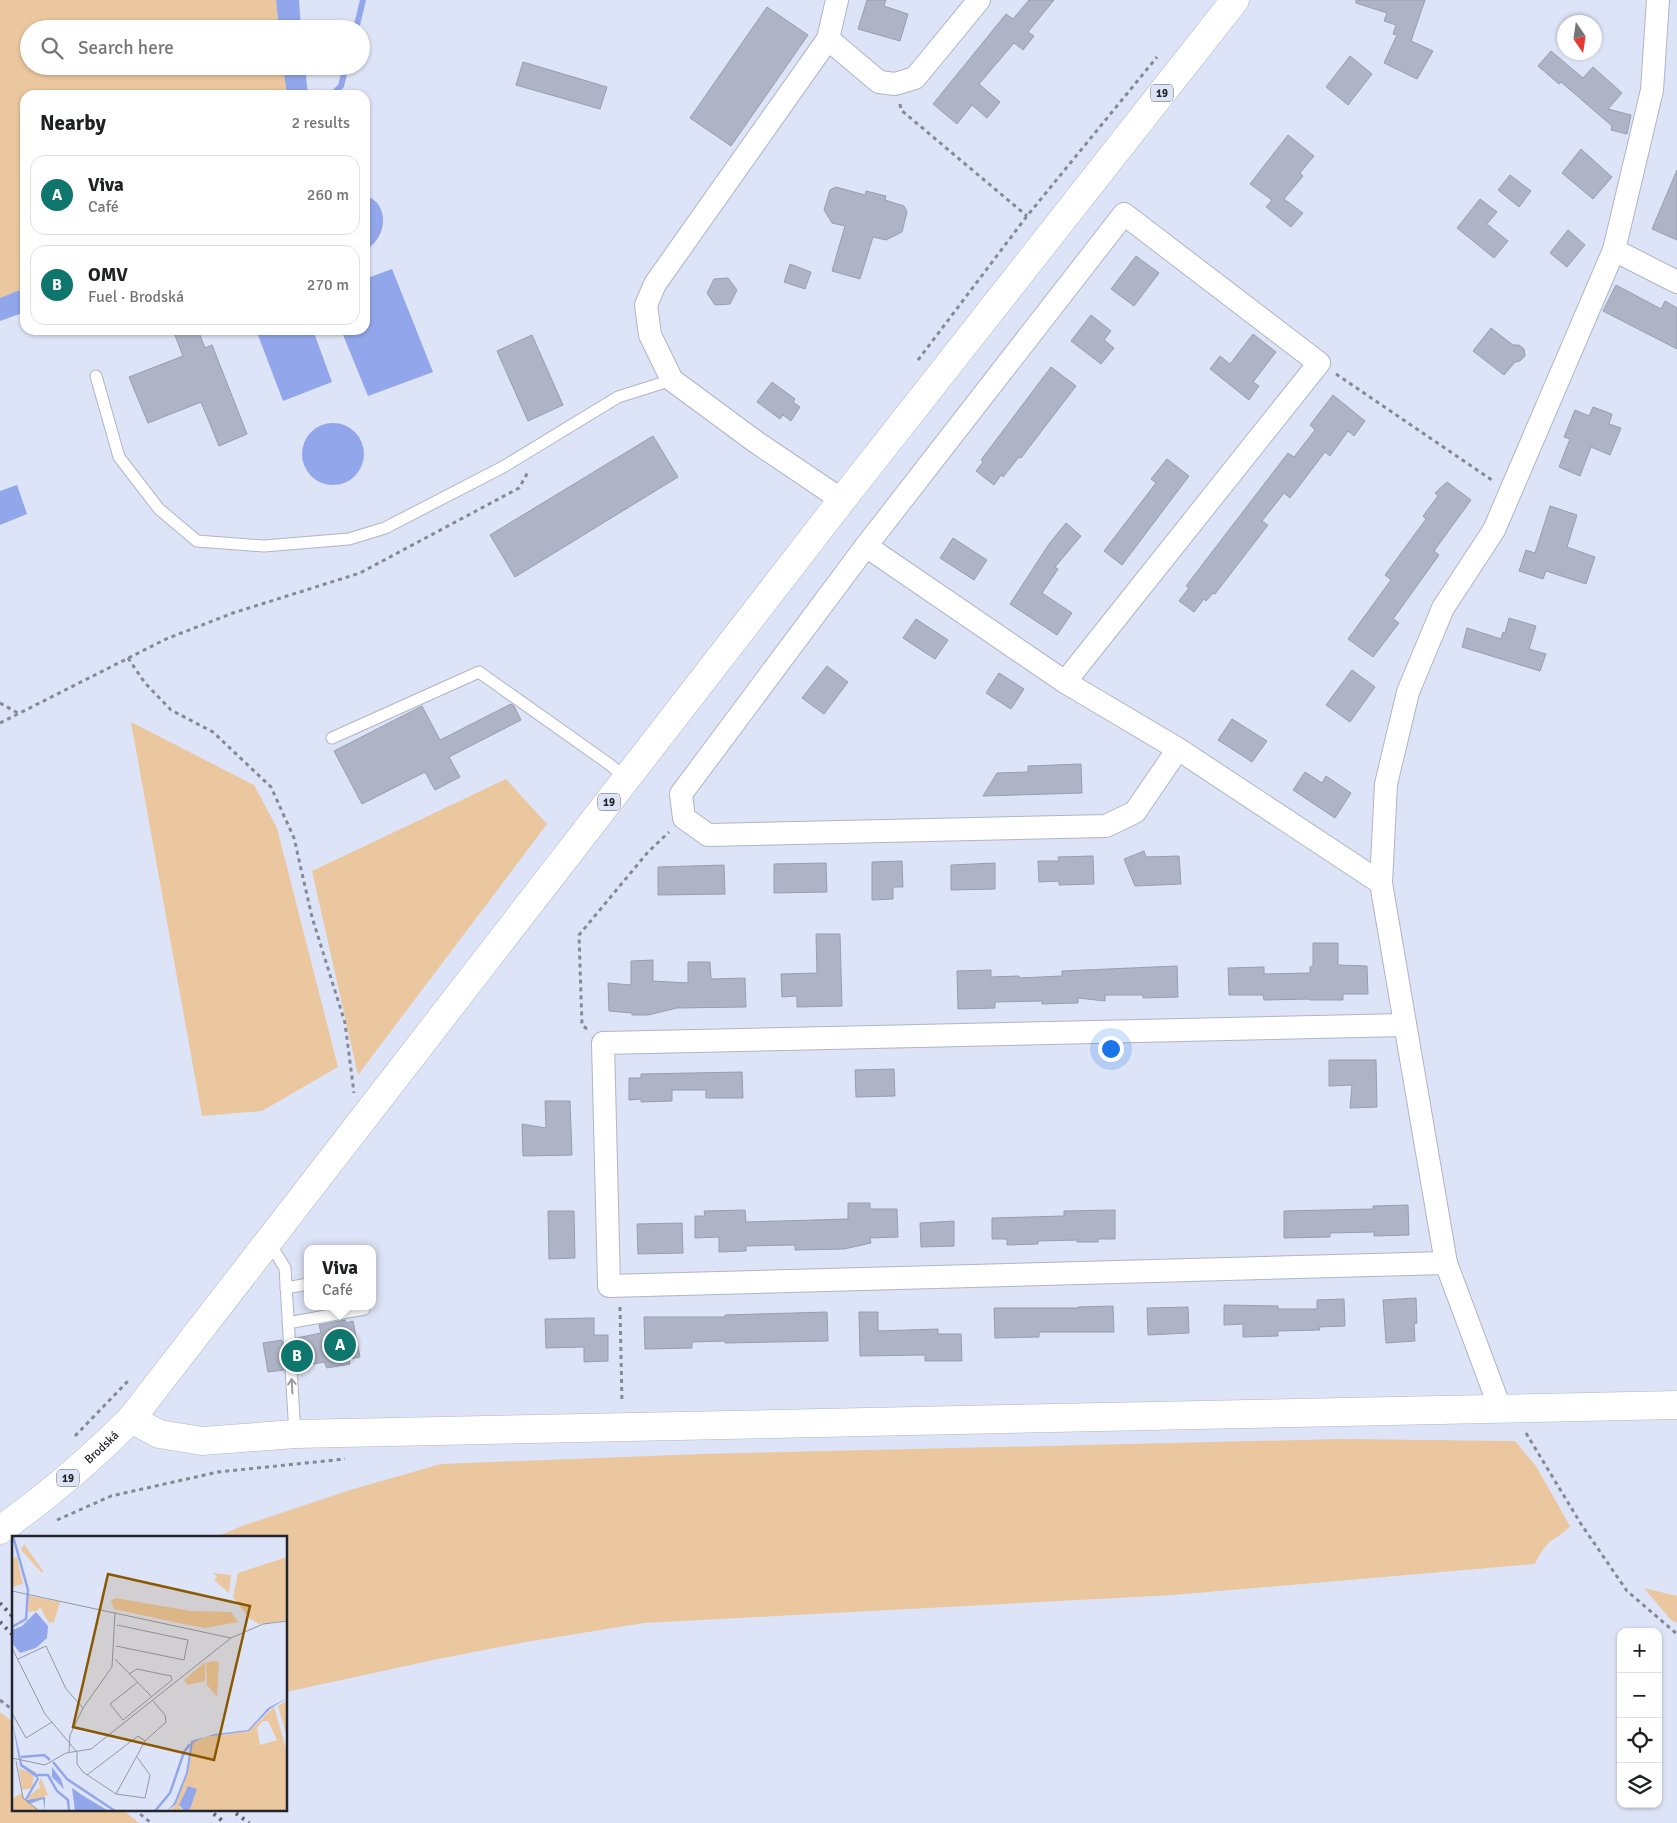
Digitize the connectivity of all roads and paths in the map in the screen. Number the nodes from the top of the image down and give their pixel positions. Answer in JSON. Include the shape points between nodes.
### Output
{"nodes":[{"id":1,"x":837,"y":0,"type":"edge"},
{"id":2,"x":979,"y":0,"type":"edge"},
{"id":3,"x":1235,"y":0,"type":"edge"},
{"id":4,"x":1658,"y":0,"type":"edge"},
{"id":5,"x":828,"y":39,"type":"junction"},
{"id":6,"x":1159,"y":54,"type":"dead end"},
{"id":7,"x":895,"y":84,"type":"junction"},
{"id":8,"x":1027,"y":216,"type":"junction"},
{"id":9,"x":1614,"y":250,"type":"junction"},
{"id":10,"x":1677,"y":282,"type":"edge"},
{"id":11,"x":916,"y":363,"type":"dead end"},
{"id":12,"x":1319,"y":363,"type":"junction"},
{"id":13,"x":96,"y":376,"type":"dead end"},
{"id":14,"x":672,"y":380,"type":"junction"},
{"id":15,"x":544,"y":443,"type":"junction"},
{"id":16,"x":1510,"y":492,"type":"junction"},
{"id":17,"x":842,"y":500,"type":"junction"},
{"id":18,"x":866,"y":546,"type":"junction"},
{"id":19,"x":128,"y":658,"type":"junction"},
{"id":20,"x":1065,"y":682,"type":"junction"},
{"id":21,"x":0,"y":703,"type":"edge"},
{"id":22,"x":19,"y":713,"type":"junction"},
{"id":23,"x":0,"y":723,"type":"edge"},
{"id":24,"x":332,"y":738,"type":"dead end"},
{"id":25,"x":1178,"y":749,"type":"junction"},
{"id":26,"x":627,"y":779,"type":"junction"},
{"id":27,"x":684,"y":818,"type":"junction"},
{"id":28,"x":1381,"y":883,"type":"junction"},
{"id":29,"x":1405,"y":1025,"type":"junction"},
{"id":30,"x":603,"y":1043,"type":"junction"},
{"id":31,"x":354,"y":1093,"type":"dead end"},
{"id":32,"x":270,"y":1242,"type":"junction"},
{"id":33,"x":1446,"y":1263,"type":"junction"},
{"id":34,"x":304,"y":1285,"type":"edge"},
{"id":35,"x":620,"y":1286,"type":"junction"},
{"id":36,"x":286,"y":1288,"type":"junction"},
{"id":37,"x":364,"y":1310,"type":"edge"},
{"id":38,"x":288,"y":1323,"type":"junction"},
{"id":39,"x":1677,"y":1405,"type":"edge"},
{"id":40,"x":1500,"y":1408,"type":"junction"},
{"id":41,"x":131,"y":1419,"type":"junction"},
{"id":42,"x":623,"y":1428,"type":"junction"},
{"id":43,"x":1525,"y":1430,"type":"dead end"},
{"id":44,"x":295,"y":1434,"type":"junction"},
{"id":45,"x":346,"y":1459,"type":"dead end"},
{"id":46,"x":53,"y":1521,"type":"dead end"},
{"id":47,"x":0,"y":1530,"type":"edge"},
{"id":48,"x":1677,"y":1634,"type":"edge"},
{"id":49,"x":0,"y":1700,"type":"edge"},
{"id":50,"x":12,"y":1709,"type":"edge"},
{"id":51,"x":135,"y":1810,"type":"edge"},
{"id":52,"x":151,"y":1823,"type":"edge"}],
"edges":[{"from":1,"to":5,"type":"street"},
{"from":2,"to":7,"type":"street","via":[[915,78]]},
{"from":3,"to":17,"type":"main road","number":"19"},
{"from":4,"to":9,"type":"street","via":[[1652,90]]},
{"from":5,"to":7,"type":"street","via":[[880,82]]},
{"from":5,"to":14,"type":"street","via":[[655,284],[646,305],[650,336]]},
{"from":6,"to":8,"type":"path"},
{"from":7,"to":8,"type":"path","via":[[901,110]]},
{"from":8,"to":11,"type":"path"},
{"from":9,"to":10,"type":"street"},
{"from":9,"to":16,"type":"street"},
{"from":12,"to":16,"type":"path"},
{"from":12,"to":18,"type":"street","via":[[1124,214]]},
{"from":12,"to":20,"type":"street"},
{"from":13,"to":15,"type":"lane","via":[[119,457],[159,509],[197,541],[264,546],[349,539],[385,528],[436,503]]},
{"from":14,"to":15,"type":"lane","via":[[618,397]]},
{"from":14,"to":17,"type":"street"},
{"from":15,"to":19,"type":"path","via":[[519,488],[360,573],[233,613]]},
{"from":16,"to":28,"type":"street","via":[[1494,530],[1443,608],[1408,692],[1386,784]]},
{"from":17,"to":26,"type":"main road","number":"19"},
{"from":18,"to":20,"type":"street"},
{"from":18,"to":27,"type":"street","via":[[681,794]]},
{"from":19,"to":22,"type":"path"},
{"from":19,"to":31,"type":"path","via":[[145,684],[171,710],[213,732],[271,787],[294,838],[312,917],[344,1023]]},
{"from":20,"to":25,"type":"street"},
{"from":21,"to":22,"type":"path"},
{"from":22,"to":23,"type":"path"},
{"from":24,"to":26,"type":"lane","via":[[479,672]]},
{"from":25,"to":27,"type":"street","via":[[1135,812],[1106,826],[708,835]]},
{"from":25,"to":28,"type":"street"},
{"from":26,"to":32,"type":"main road","number":"19"},
{"from":27,"to":30,"type":"path","via":[[648,852],[579,936],[582,1025]]},
{"from":28,"to":29,"type":"street"},
{"from":29,"to":30,"type":"street"},
{"from":29,"to":33,"type":"street"},
{"from":30,"to":35,"type":"street","via":[[608,1286]]},
{"from":32,"to":36,"type":"lane","via":[[285,1268]]},
{"from":32,"to":41,"type":"main road","number":"19"},
{"from":33,"to":35,"type":"street"},
{"from":33,"to":40,"type":"street"},
{"from":34,"to":36,"type":"lane"},
{"from":35,"to":42,"type":"path"},
{"from":36,"to":38,"type":"lane"},
{"from":37,"to":38,"type":"lane"},
{"from":44,"to":38,"type":"lane","one_way":true},
{"from":39,"to":40,"type":"main road"},
{"from":40,"to":42,"type":"main road"},
{"from":41,"to":44,"type":"main road","via":[[159,1434],[202,1441]]},
{"from":41,"to":47,"type":"main road","name":"Brodská","number":"19","via":[[81,1467]]},
{"from":42,"to":44,"type":"main road"},
{"from":43,"to":48,"type":"path","via":[[1581,1524],[1627,1591]]},
{"from":45,"to":46,"type":"path","via":[[218,1472],[111,1496]]},
{"from":49,"to":50,"type":"path"},
{"from":51,"to":52,"type":"path"}]}
